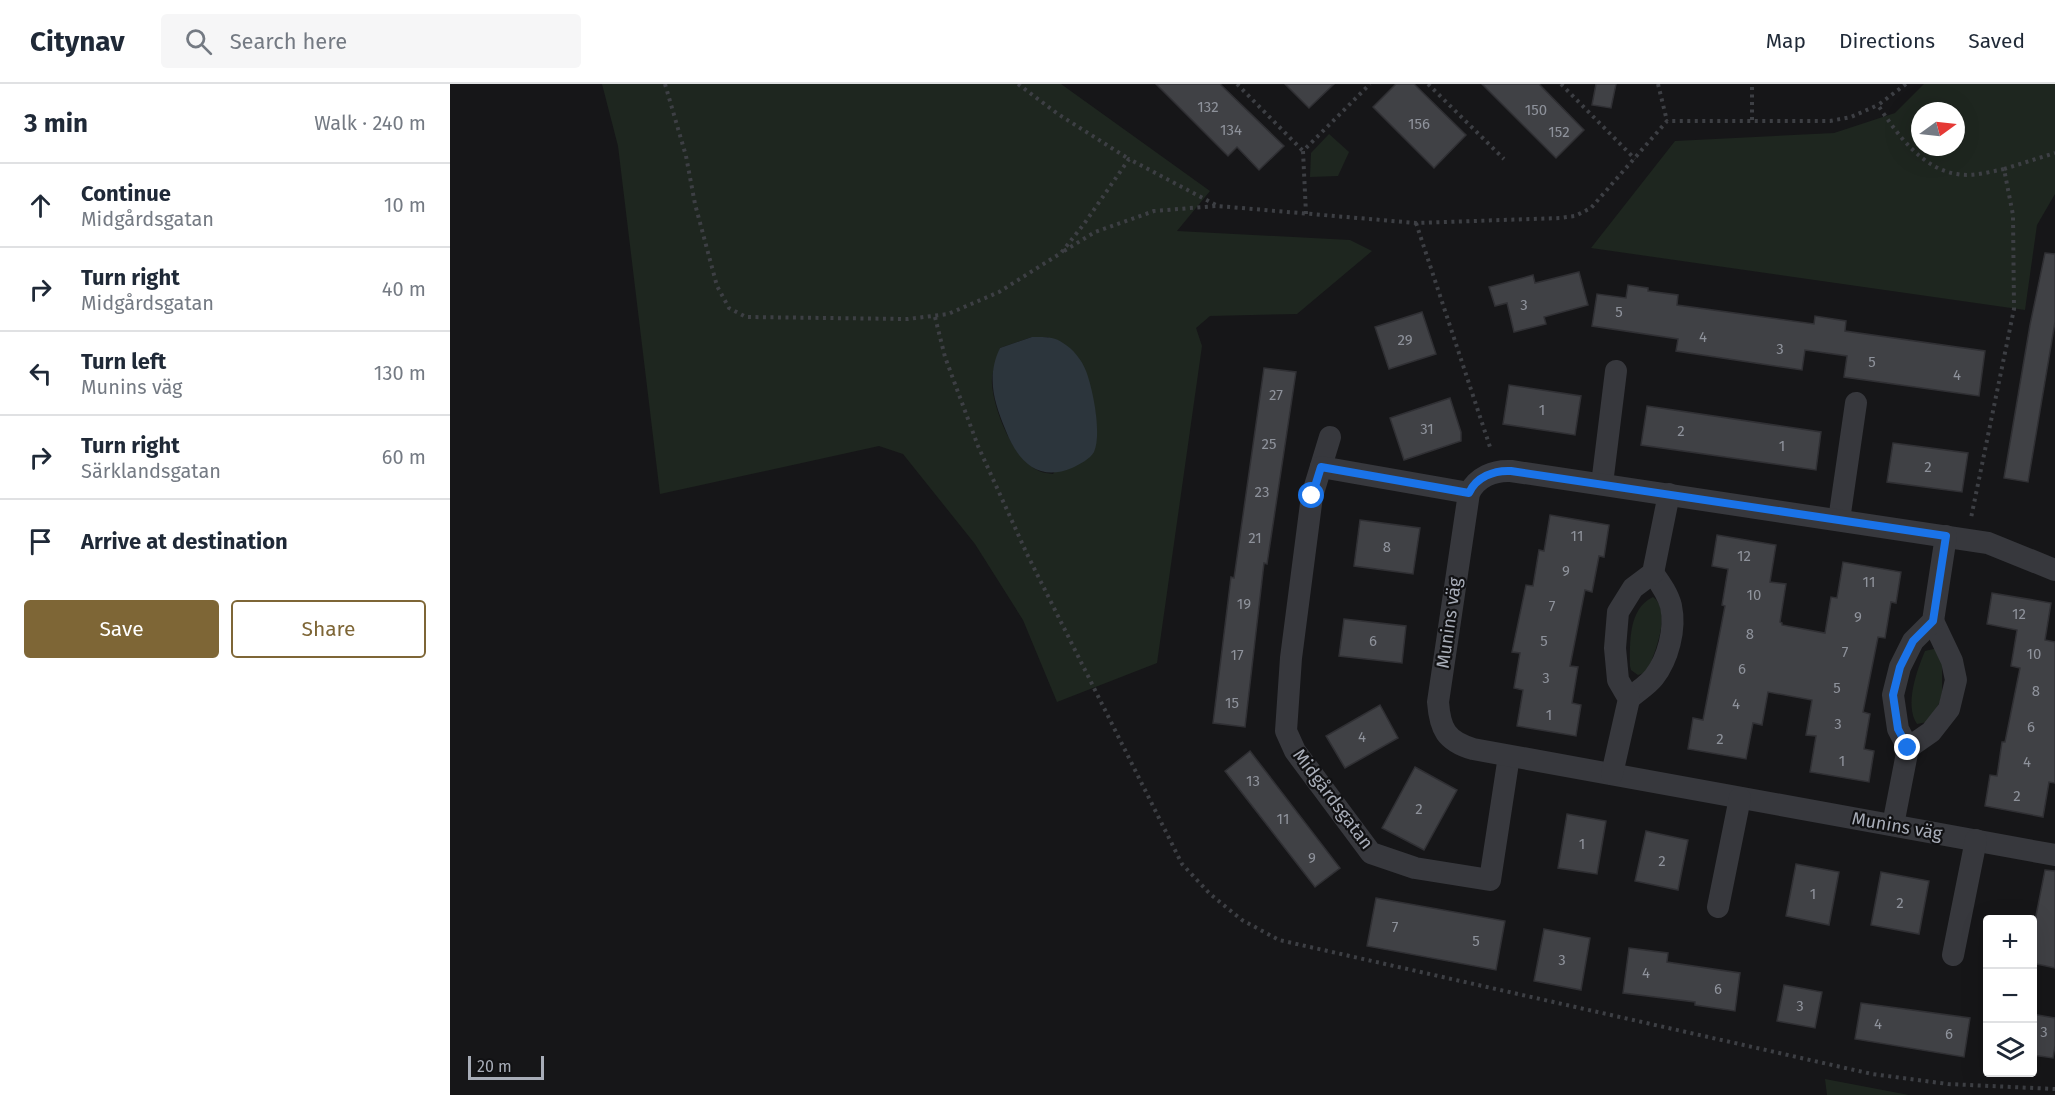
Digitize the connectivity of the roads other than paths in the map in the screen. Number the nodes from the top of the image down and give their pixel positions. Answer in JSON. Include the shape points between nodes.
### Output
{"nodes":[{"id":1,"x":1616,"y":371,"type":"dead end"},
{"id":2,"x":1856,"y":403,"type":"dead end"},
{"id":3,"x":1330,"y":437,"type":"dead end"},
{"id":4,"x":1321,"y":467,"type":"junction"},
{"id":5,"x":1602,"y":484,"type":"junction"},
{"id":6,"x":1469,"y":493,"type":"junction"},
{"id":7,"x":1669,"y":494,"type":"junction"},
{"id":8,"x":1839,"y":520,"type":"junction"},
{"id":9,"x":1957,"y":538,"type":"junction"},
{"id":10,"x":2055,"y":570,"type":"edge"},
{"id":11,"x":1653,"y":573,"type":"junction"},
{"id":12,"x":1933,"y":621,"type":"junction"},
{"id":13,"x":1629,"y":699,"type":"junction"},
{"id":14,"x":1908,"y":748,"type":"junction"},
{"id":15,"x":1509,"y":756,"type":"junction"},
{"id":16,"x":1612,"y":774,"type":"junction"},
{"id":17,"x":1740,"y":798,"type":"junction"},
{"id":18,"x":1893,"y":825,"type":"junction"},
{"id":19,"x":1976,"y":840,"type":"junction"},
{"id":20,"x":2055,"y":855,"type":"edge"},
{"id":21,"x":1718,"y":907,"type":"dead end"},
{"id":22,"x":1953,"y":955,"type":"dead end"}],
"edges":[{"from":1,"to":5,"type":"street"},
{"from":2,"to":8,"type":"street"},
{"from":3,"to":4,"type":"street","name":"Midgårdsgatan"},
{"from":4,"to":6,"type":"street"},
{"from":4,"to":15,"type":"street","name":"Midgårdsgatan","via":[[1312,496],[1291,658],[1286,731],[1295,751],[1371,853],[1415,868],[1490,880]]},
{"from":5,"to":6,"type":"street","via":[[1511,471],[1478,480]]},
{"from":5,"to":7,"type":"street"},
{"from":6,"to":15,"type":"street","name":"Munins väg","via":[[1439,717],[1457,744]]},
{"from":7,"to":8,"type":"street"},
{"from":7,"to":11,"type":"street"},
{"from":8,"to":9,"type":"street"},
{"from":9,"to":10,"type":"street","via":[[1988,543]]},
{"from":9,"to":12,"type":"street"},
{"from":11,"to":13,"type":"street","via":[[1633,588],[1618,612],[1618,680]]},
{"from":11,"to":13,"type":"street","via":[[1671,606],[1672,631],[1666,654],[1653,678]]},
{"from":12,"to":14,"type":"street","via":[[1913,641],[1900,667],[1893,695],[1898,729]]},
{"from":12,"to":14,"type":"street","via":[[1952,661],[1956,680],[1949,709],[1931,732]]},
{"from":13,"to":16,"type":"street"},
{"from":14,"to":18,"type":"street"},
{"from":15,"to":16,"type":"street","name":"Munins väg"},
{"from":16,"to":17,"type":"street","name":"Munins väg"},
{"from":17,"to":18,"type":"street","name":"Munins väg"},
{"from":17,"to":21,"type":"street"},
{"from":18,"to":19,"type":"street","name":"Munins väg"},
{"from":19,"to":20,"type":"street","name":"Munins väg"},
{"from":19,"to":22,"type":"street"}]}
